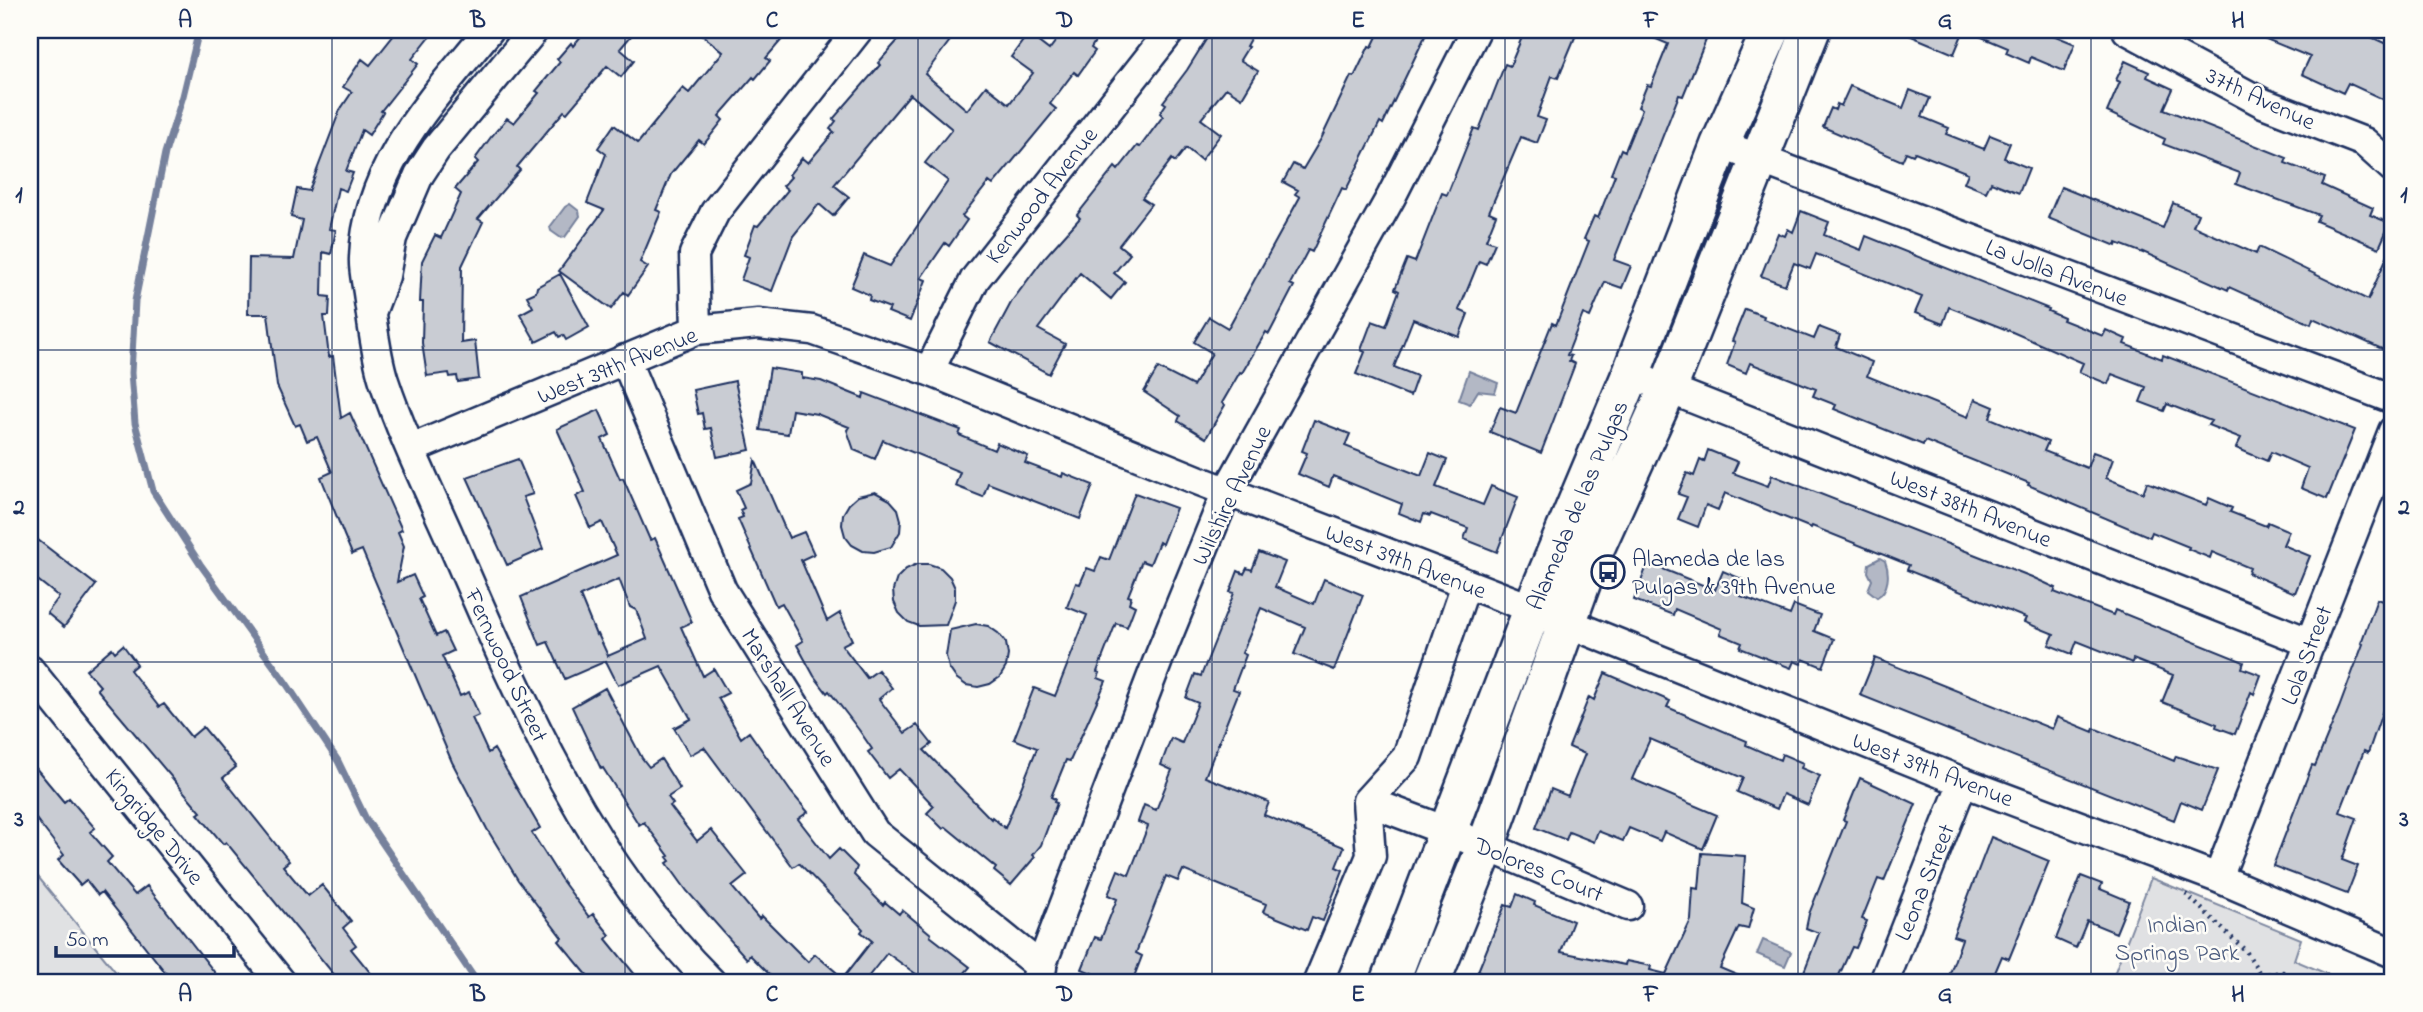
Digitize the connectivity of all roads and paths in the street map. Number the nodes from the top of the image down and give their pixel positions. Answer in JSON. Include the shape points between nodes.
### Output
{"nodes":[{"id":1,"x":489,"y":30,"type":"edge"},
{"id":2,"x":534,"y":30,"type":"edge"},
{"id":3,"x":858,"y":30,"type":"edge"},
{"id":4,"x":1171,"y":30,"type":"edge"},
{"id":5,"x":1476,"y":30,"type":"edge"},
{"id":6,"x":1771,"y":30,"type":"edge"},
{"id":7,"x":1811,"y":30,"type":"edge"},
{"id":8,"x":2127,"y":30,"type":"edge"},
{"id":9,"x":1720,"y":144,"type":"junction"},
{"id":10,"x":1759,"y":159,"type":"junction"},
{"id":11,"x":2393,"y":168,"type":"edge"},
{"id":12,"x":371,"y":312,"type":"junction"},
{"id":13,"x":696,"y":330,"type":"junction"},
{"id":14,"x":625,"y":359,"type":"junction"},
{"id":15,"x":929,"y":371,"type":"junction"},
{"id":16,"x":1631,"y":374,"type":"junction"},
{"id":17,"x":1668,"y":388,"type":"junction"},
{"id":18,"x":2393,"y":399,"type":"edge"},
{"id":19,"x":2393,"y":431,"type":"edge"},
{"id":20,"x":411,"y":449,"type":"junction"},
{"id":21,"x":1227,"y":491,"type":"junction"},
{"id":22,"x":1466,"y":584,"type":"junction"},
{"id":23,"x":1533,"y":609,"type":"junction"},
{"id":24,"x":1567,"y":623,"type":"junction"},
{"id":25,"x":2311,"y":643,"type":"junction"},
{"id":26,"x":30,"y":670,"type":"edge"},
{"id":27,"x":1964,"y":782,"type":"junction"},
{"id":28,"x":1367,"y":801,"type":"junction"},
{"id":29,"x":1448,"y":833,"type":"junction"},
{"id":30,"x":1486,"y":846,"type":"junction"},
{"id":31,"x":2218,"y":878,"type":"junction"},
{"id":32,"x":2184,"y":892,"type":"dead end"},
{"id":33,"x":1628,"y":906,"type":"dead end"},
{"id":34,"x":2393,"y":953,"type":"edge"},
{"id":35,"x":1039,"y":975,"type":"edge"},
{"id":36,"x":2261,"y":975,"type":"junction"},
{"id":37,"x":281,"y":982,"type":"edge"},
{"id":38,"x":711,"y":982,"type":"edge"},
{"id":39,"x":1318,"y":982,"type":"edge"},
{"id":40,"x":1390,"y":982,"type":"edge"},
{"id":41,"x":1431,"y":982,"type":"edge"},
{"id":42,"x":1884,"y":982,"type":"edge"},
{"id":43,"x":2265,"y":982,"type":"edge"},
{"id":44,"x":2308,"y":982,"type":"edge"}],
"edges":[{"from":1,"to":12,"type":"street","name":"Fernwood Street","via":[[409,128],[387,169],[371,211],[364,259]]},
{"from":2,"to":12,"type":"street","via":[[419,175],[392,238],[385,276]]},
{"from":3,"to":13,"type":"street","via":[[715,212],[694,254]]},
{"from":4,"to":15,"type":"street","name":"Kenwood Avenue","via":[[975,279]]},
{"from":5,"to":21,"type":"street","name":"Wilshire Avenue","via":[[1391,197]]},
{"from":6,"to":9,"type":"main road","name":"Alameda de las Pulgas"},
{"from":7,"to":10,"type":"main road","name":"Alameda de las Pulgas"},
{"from":8,"to":11,"type":"street","name":"37th Avenue","via":[[2263,103],[2364,142]]},
{"from":9,"to":10,"type":"street","name":"La Jolla Avenue"},
{"from":9,"to":16,"type":"main road","name":"Alameda de las Pulgas"},
{"from":10,"to":17,"type":"main road","name":"Alameda de las Pulgas"},
{"from":10,"to":18,"type":"street","name":"La Jolla Avenue"},
{"from":12,"to":20,"type":"street","name":"Fernwood Street","via":[[383,379]]},
{"from":13,"to":14,"type":"street","name":"West 39th Avenue"},
{"from":13,"to":15,"type":"street","name":"West 39th Avenue","via":[[758,324],[812,330]]},
{"from":14,"to":20,"type":"street","name":"West 39th Avenue"},
{"from":14,"to":35,"type":"street","name":"Marshall Avenue","via":[[722,590],[875,832]]},
{"from":15,"to":21,"type":"street","name":"West 39th Avenue"},
{"from":16,"to":17,"type":"street","name":"West 38th Avenue"},
{"from":16,"to":23,"type":"main road","name":"Alameda de las Pulgas"},
{"from":17,"to":24,"type":"main road","name":"Alameda de las Pulgas","via":[[1589,562]]},
{"from":17,"to":25,"type":"street","name":"West 38th Avenue"},
{"from":19,"to":25,"type":"street","name":"Lola Street"},
{"from":20,"to":38,"type":"street","name":"Fernwood Street","via":[[518,695],[567,791],[646,909]]},
{"from":21,"to":22,"type":"street","name":"West 39th Avenue"},
{"from":21,"to":35,"type":"street","name":"Wilshire Avenue"},
{"from":22,"to":23,"type":"street","name":"West 39th Avenue"},
{"from":22,"to":28,"type":"street","via":[[1407,757]]},
{"from":23,"to":24,"type":"street","name":"West 39th Avenue"},
{"from":23,"to":29,"type":"main road","name":"Alameda de las Pulgas"},
{"from":24,"to":27,"type":"street","name":"West 39th Avenue"},
{"from":24,"to":30,"type":"main road","name":"Alameda de las Pulgas"},
{"from":25,"to":31,"type":"street","name":"Lola Street"},
{"from":26,"to":37,"type":"street","name":"Kingridge Drive"},
{"from":27,"to":31,"type":"street","name":"West 39th Avenue"},
{"from":27,"to":42,"type":"street","name":"Leona Street"},
{"from":28,"to":29,"type":"street","name":"Dolores Court"},
{"from":28,"to":39,"type":"street","via":[[1371,856]]},
{"from":29,"to":30,"type":"street","name":"Dolores Court"},
{"from":29,"to":40,"type":"main road","name":"Alameda de las Pulgas"},
{"from":30,"to":33,"type":"street","name":"Dolores Court"},
{"from":30,"to":41,"type":"main road","name":"Alameda de las Pulgas"},
{"from":31,"to":34,"type":"street","name":"West 39th Avenue"},
{"from":32,"to":36,"type":"path","via":[[2246,951]]},
{"from":36,"to":43,"type":"path"},
{"from":36,"to":44,"type":"path","via":[[2283,972]]}]}
